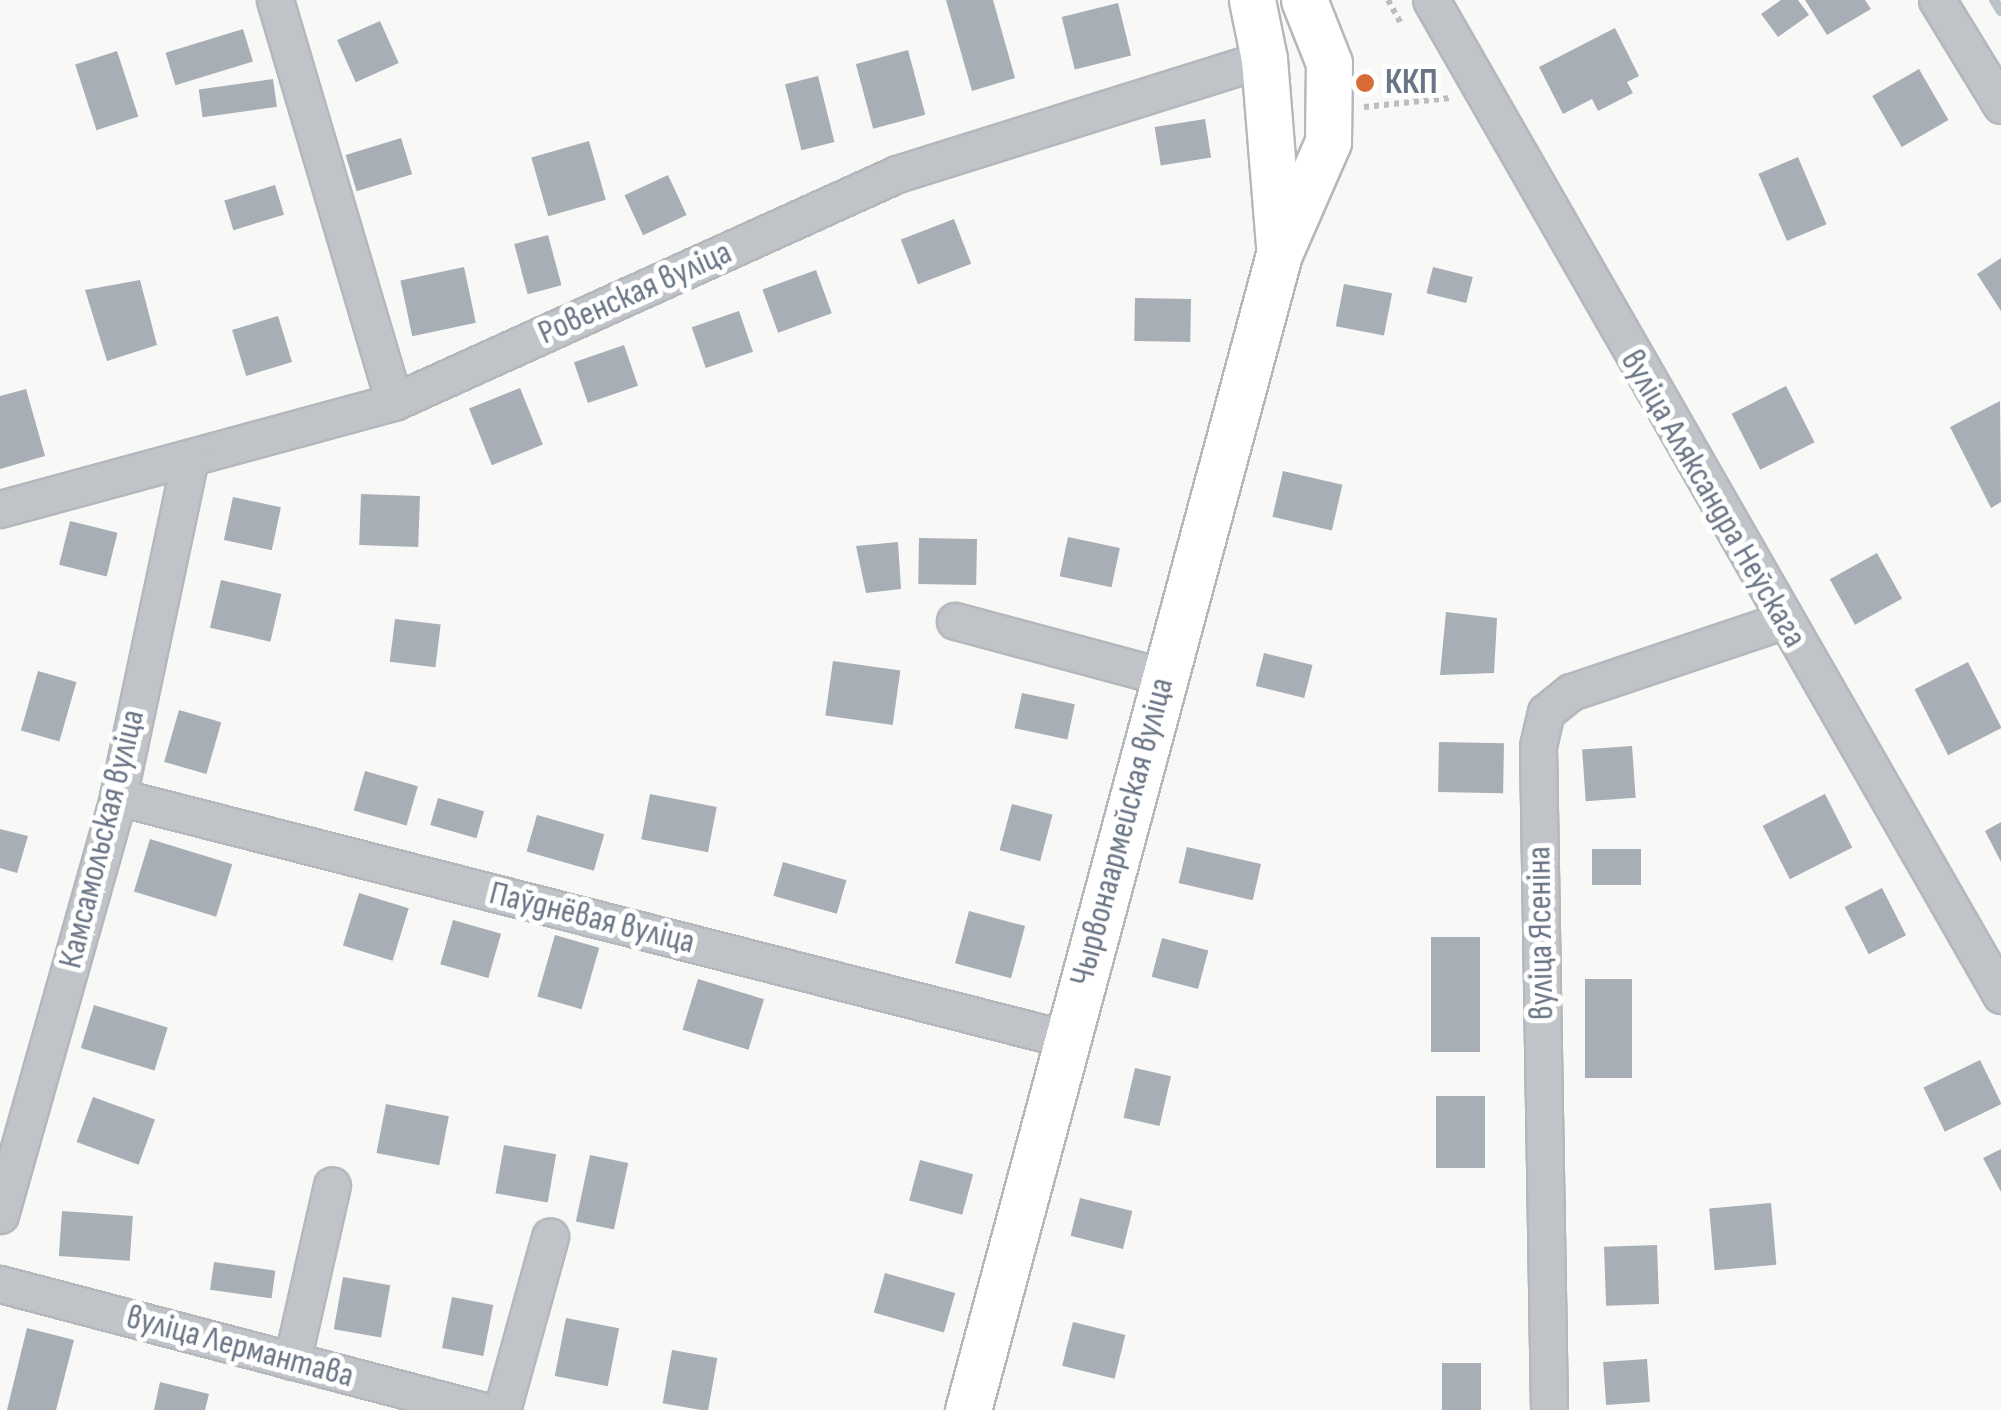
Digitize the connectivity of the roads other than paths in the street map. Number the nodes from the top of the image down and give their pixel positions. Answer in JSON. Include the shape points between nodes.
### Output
{"nodes":[{"id":1,"x":276,"y":0,"type":"edge"},
{"id":2,"x":1252,"y":0,"type":"edge"},
{"id":3,"x":1304,"y":0,"type":"edge"},
{"id":4,"x":1432,"y":0,"type":"edge"},
{"id":5,"x":1937,"y":0,"type":"edge"},
{"id":6,"x":1264,"y":58,"type":"junction"},
{"id":7,"x":2001,"y":105,"type":"edge"},
{"id":8,"x":1279,"y":254,"type":"junction"},
{"id":9,"x":394,"y":402,"type":"junction"},
{"id":10,"x":190,"y":458,"type":"junction"},
{"id":11,"x":0,"y":510,"type":"edge"},
{"id":12,"x":955,"y":621,"type":"dead end"},
{"id":13,"x":1782,"y":621,"type":"junction"},
{"id":14,"x":1164,"y":677,"type":"junction"},
{"id":15,"x":118,"y":797,"type":"junction"},
{"id":16,"x":2001,"y":996,"type":"edge"},
{"id":17,"x":1066,"y":1040,"type":"junction"},
{"id":18,"x":11,"y":1137,"type":"edge"},
{"id":19,"x":332,"y":1185,"type":"dead end"},
{"id":20,"x":0,"y":1215,"type":"edge"},
{"id":21,"x":550,"y":1237,"type":"dead end"},
{"id":22,"x":0,"y":1284,"type":"edge"},
{"id":23,"x":292,"y":1361,"type":"junction"},
{"id":24,"x":480,"y":1410,"type":"edge"},
{"id":25,"x":502,"y":1410,"type":"edge"},
{"id":26,"x":968,"y":1410,"type":"edge"},
{"id":27,"x":1549,"y":1410,"type":"edge"}],
"edges":[{"from":1,"to":9,"type":"street"},
{"from":2,"to":6,"type":"main road","name":"Чырвонаармейская вуліца"},
{"from":3,"to":8,"type":"main road","name":"Чырвонаармейская вуліца","via":[[1329,63],[1332,111],[1328,142]]},
{"from":4,"to":13,"type":"street","name":"вуліца Аляксандра Неўскага"},
{"from":5,"to":7,"type":"street"},
{"from":6,"to":8,"type":"main road","name":"Чырвонаармейская вуліца"},
{"from":6,"to":9,"type":"street","name":"Ровенская вуліца","via":[[897,174]]},
{"from":8,"to":14,"type":"main road","name":"Чырвонаармейская вуліца"},
{"from":9,"to":10,"type":"street","name":"Ровенская вуліца"},
{"from":10,"to":11,"type":"street","name":"Ровенская вуліца"},
{"from":10,"to":15,"type":"street","name":"Камсамольская вуліца"},
{"from":12,"to":14,"type":"street"},
{"from":13,"to":16,"type":"street","name":"вуліца Аляксандра Неўскага"},
{"from":13,"to":27,"type":"street","name":"вуліца Ясеніна","via":[[1570,692],[1546,712],[1538,746]]},
{"from":14,"to":17,"type":"main road","name":"Чырвонаармейская вуліца"},
{"from":15,"to":17,"type":"street","name":"Паўднёвая вуліца"},
{"from":15,"to":18,"type":"street","name":"Камсамольская вуліца"},
{"from":17,"to":26,"type":"main road","name":"Чырвонаармейская вуліца"},
{"from":18,"to":20,"type":"street","name":"Камсамольская вуліца"},
{"from":19,"to":23,"type":"street"},
{"from":21,"to":25,"type":"street"},
{"from":22,"to":23,"type":"street","name":"вуліца Лермантава"},
{"from":23,"to":24,"type":"street","name":"вуліца Лермантава"}]}
